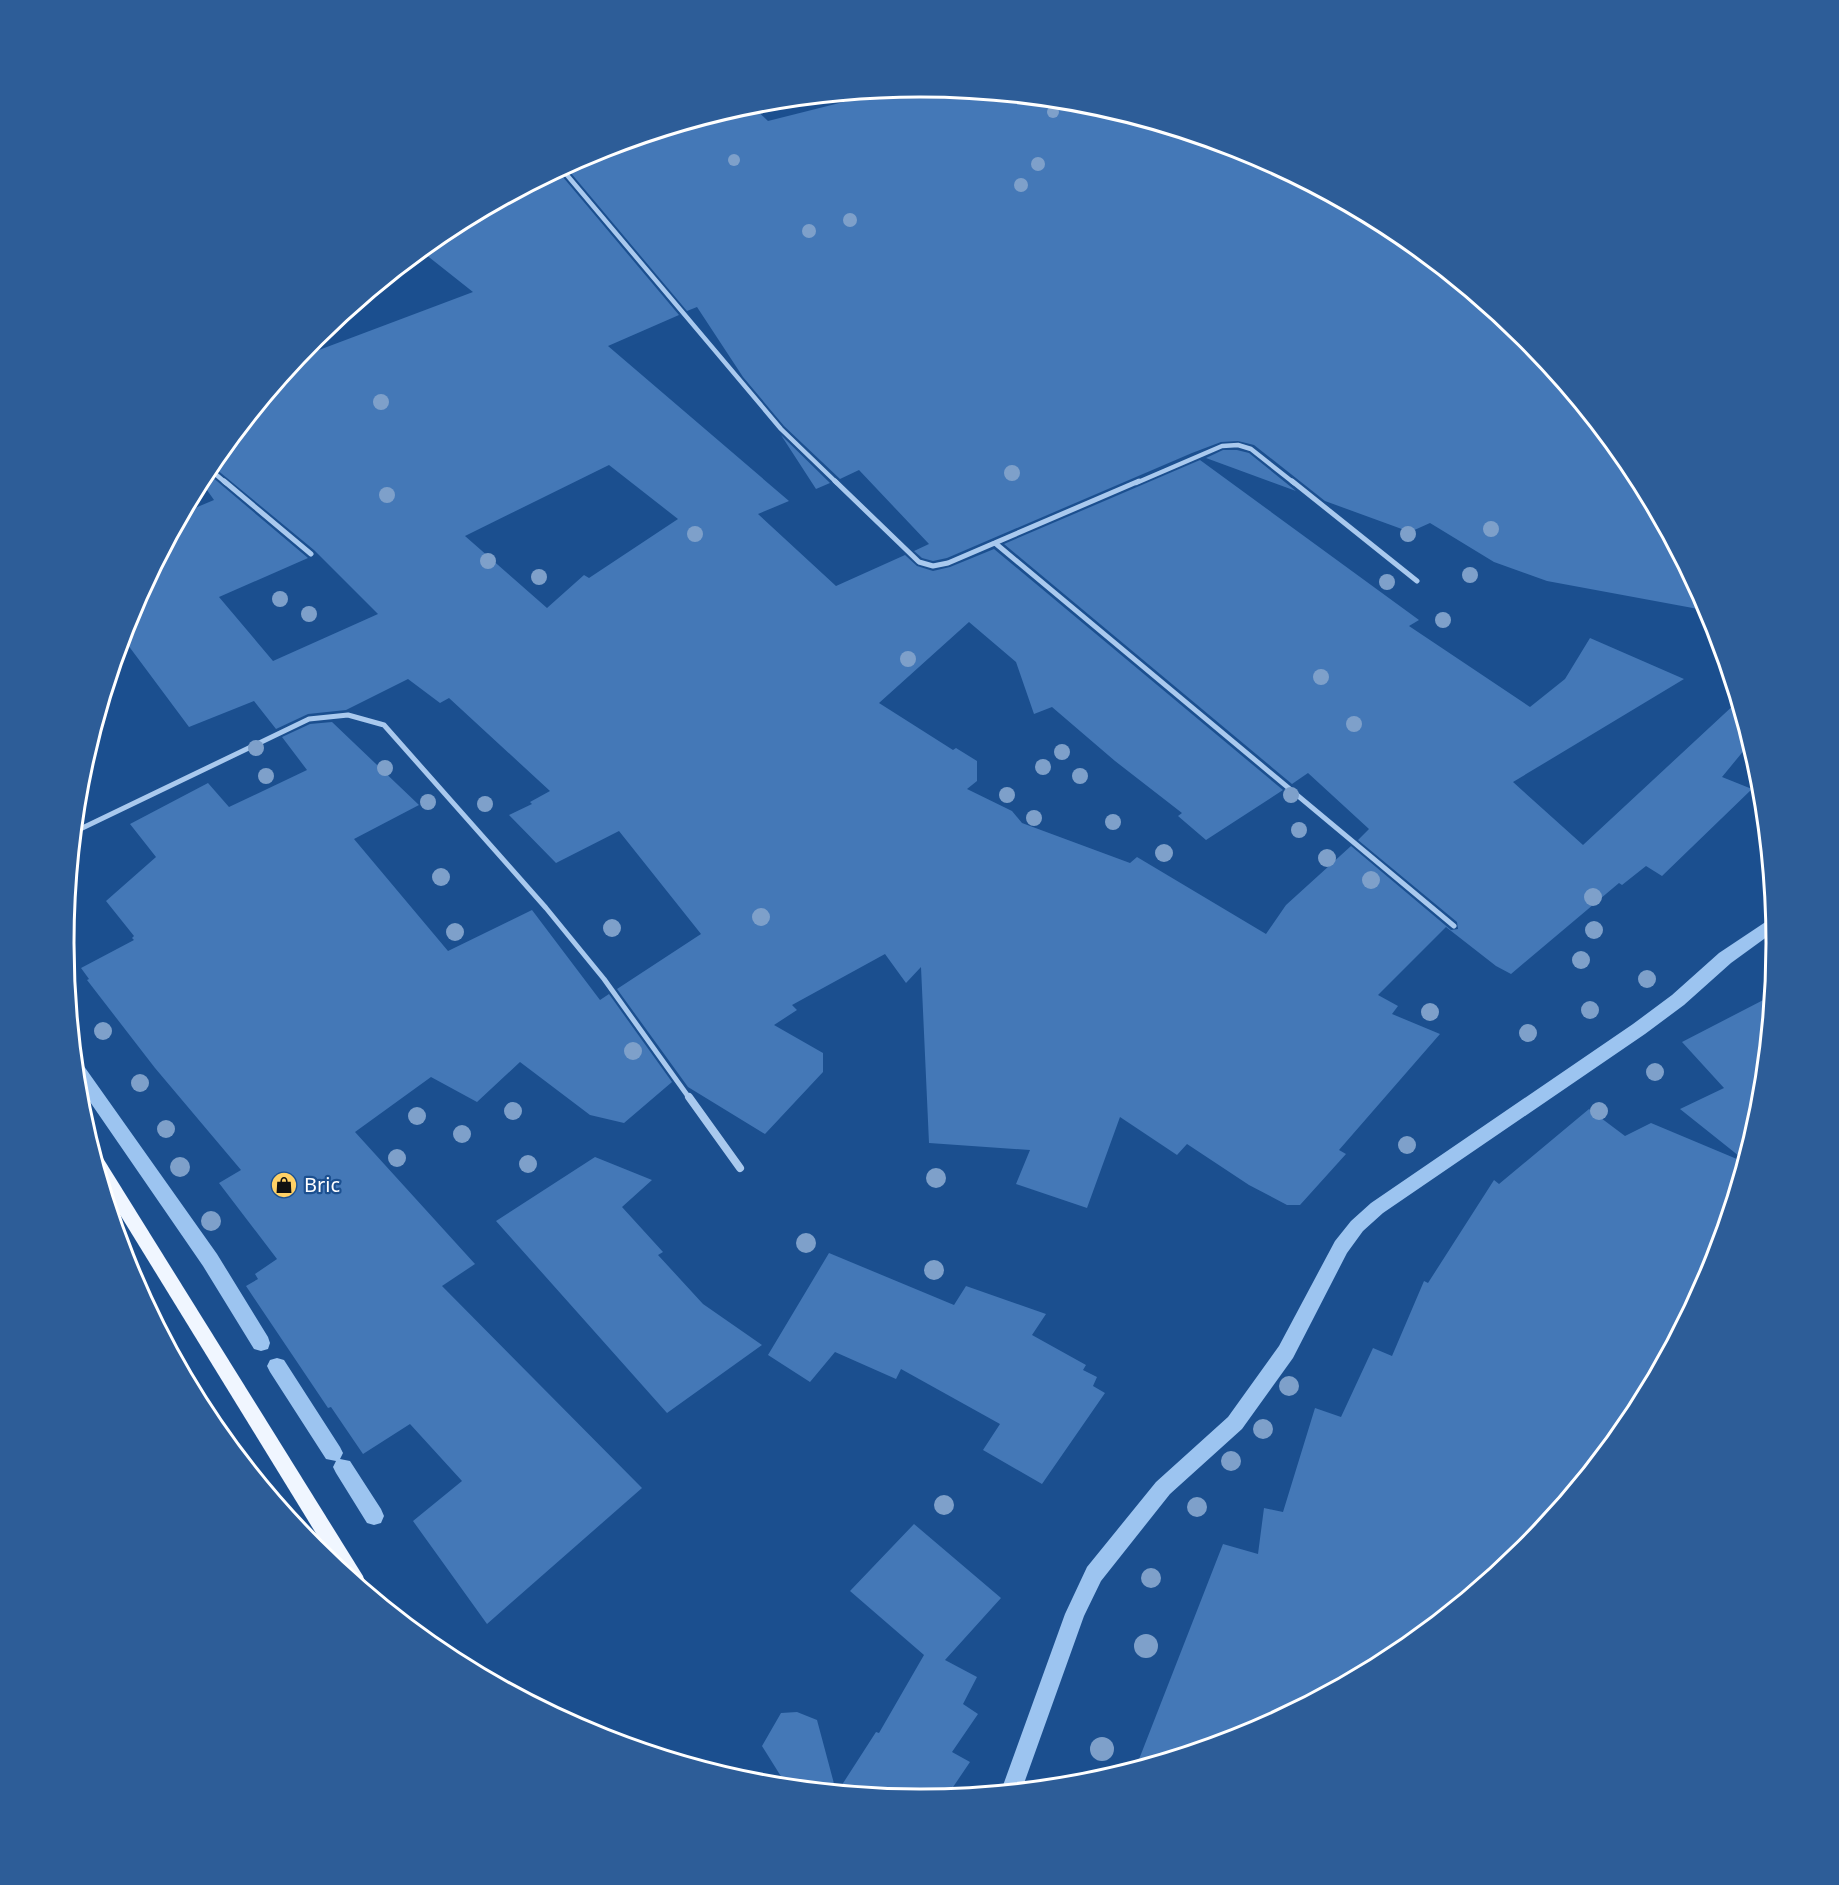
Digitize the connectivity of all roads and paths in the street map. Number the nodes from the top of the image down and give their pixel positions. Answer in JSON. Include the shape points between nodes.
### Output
{"nodes":[{"id":1,"x":566,"y":174,"type":"edge"},
{"id":2,"x":215,"y":473,"type":"edge"},
{"id":3,"x":995,"y":543,"type":"junction"},
{"id":4,"x":312,"y":554,"type":"dead end"},
{"id":5,"x":1417,"y":581,"type":"dead end"},
{"id":6,"x":82,"y":828,"type":"edge"},
{"id":7,"x":1454,"y":926,"type":"dead end"},
{"id":8,"x":740,"y":1168,"type":"dead end"},
{"id":9,"x":108,"y":1181,"type":"edge"},
{"id":10,"x":344,"y":1562,"type":"edge"}],
"edges":[{"from":1,"to":3,"type":"street","via":[[781,429],[920,562],[933,566],[948,563]]},
{"from":2,"to":4,"type":"street"},
{"from":3,"to":5,"type":"street","via":[[1222,446],[1238,446],[1251,449]]},
{"from":3,"to":7,"type":"street"},
{"from":6,"to":8,"type":"street","via":[[309,719],[348,715],[384,725],[604,979]]},
{"from":9,"to":10,"type":"main road"}]}
